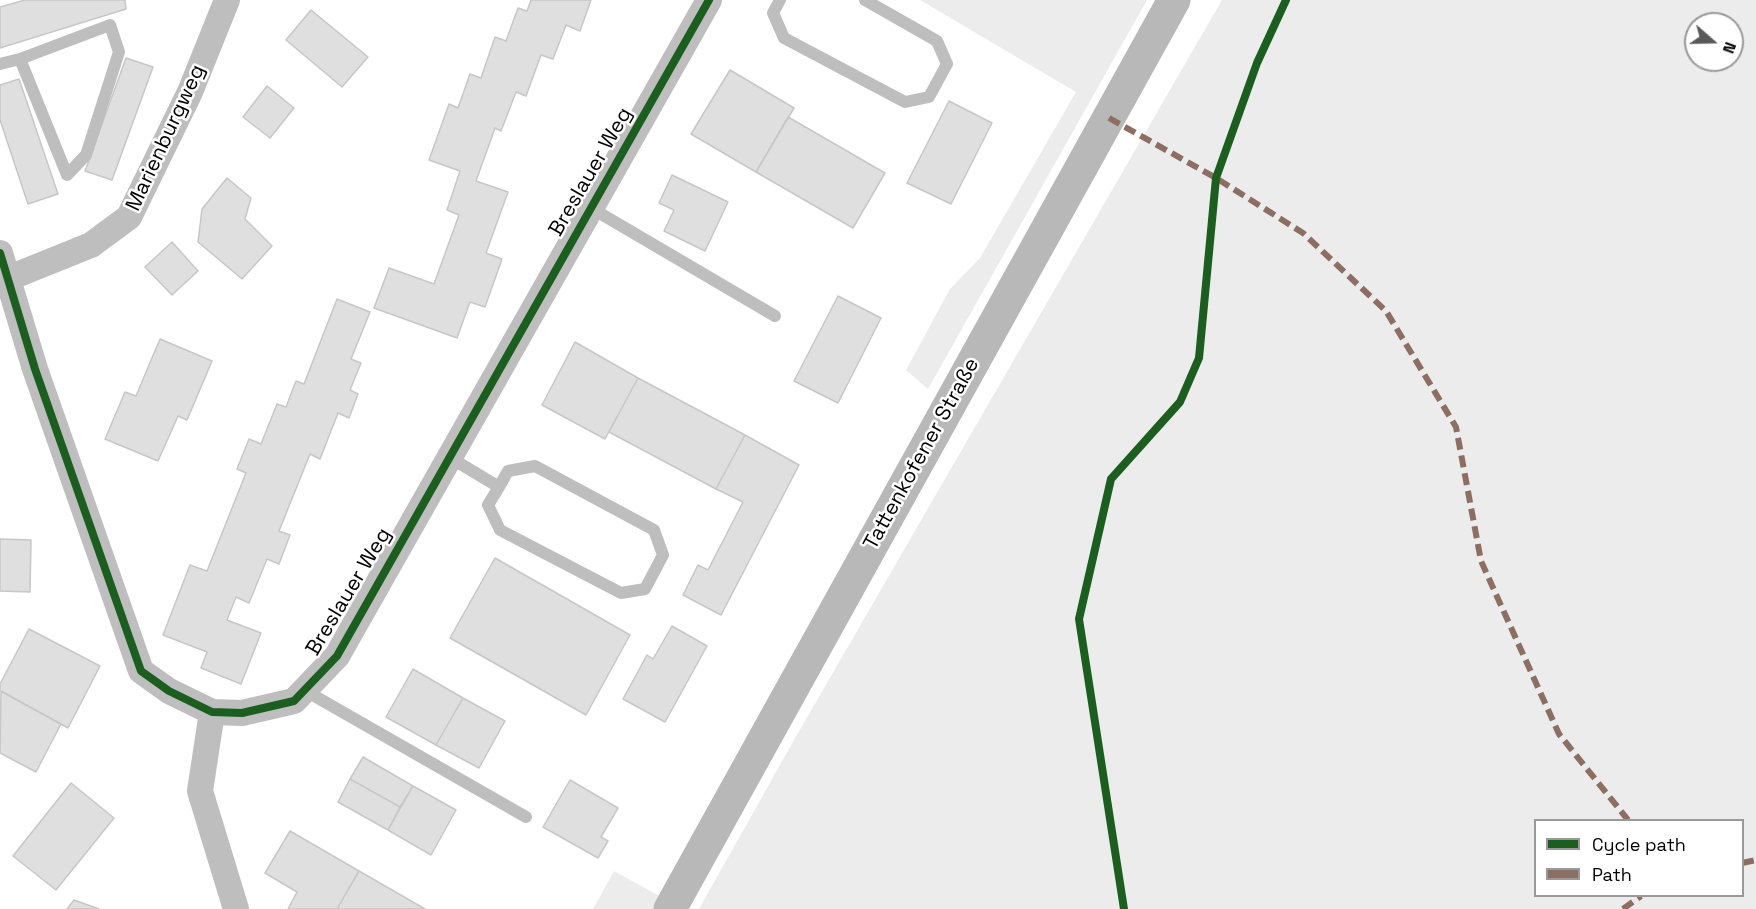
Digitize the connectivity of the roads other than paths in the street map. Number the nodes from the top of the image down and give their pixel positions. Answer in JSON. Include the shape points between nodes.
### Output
{"nodes":[{"id":1,"x":226,"y":0,"type":"edge"},
{"id":2,"x":709,"y":0,"type":"edge"},
{"id":3,"x":780,"y":0,"type":"edge"},
{"id":4,"x":865,"y":0,"type":"edge"},
{"id":5,"x":1174,"y":0,"type":"edge"},
{"id":6,"x":20,"y":59,"type":"junction"},
{"id":7,"x":0,"y":64,"type":"edge"},
{"id":8,"x":591,"y":208,"type":"junction"},
{"id":9,"x":0,"y":253,"type":"edge"},
{"id":10,"x":9,"y":278,"type":"junction"},
{"id":11,"x":775,"y":315,"type":"dead end"},
{"id":12,"x":449,"y":458,"type":"junction"},
{"id":13,"x":499,"y":487,"type":"junction"},
{"id":14,"x":304,"y":690,"type":"junction"},
{"id":15,"x":212,"y":712,"type":"junction"},
{"id":16,"x":526,"y":818,"type":"dead end"},
{"id":17,"x":236,"y":909,"type":"edge"},
{"id":18,"x":670,"y":909,"type":"edge"}],
"edges":[{"from":1,"to":10,"type":"street","name":"Marienburgweg","via":[[190,92],[129,217],[91,245]]},
{"from":2,"to":8,"type":"street","name":"Breslauer Weg"},
{"from":3,"to":4,"type":"lane","via":[[773,13],[784,38],[905,102],[928,97],[947,64],[937,40]]},
{"from":5,"to":18,"type":"main road","name":"Tattenkofener Straße"},
{"from":6,"to":6,"type":"lane","via":[[59,154],[67,175],[86,155],[119,52],[110,25]]},
{"from":6,"to":7,"type":"lane"},
{"from":8,"to":11,"type":"lane"},
{"from":8,"to":12,"type":"street","name":"Breslauer Weg"},
{"from":9,"to":10,"type":"street","name":"Breslauer Weg"},
{"from":10,"to":15,"type":"street","name":"Breslauer Weg","via":[[35,369],[141,671],[169,691]]},
{"from":12,"to":13,"type":"lane"},
{"from":12,"to":14,"type":"street","name":"Breslauer Weg","via":[[337,656]]},
{"from":13,"to":13,"type":"lane","via":[[488,505],[500,530],[621,593],[645,589],[663,555],[654,530],[535,466],[508,471]]},
{"from":14,"to":15,"type":"street","name":"Breslauer Weg","via":[[294,701],[242,713]]},
{"from":14,"to":16,"type":"lane"},
{"from":15,"to":17,"type":"street","via":[[200,791]]}]}
